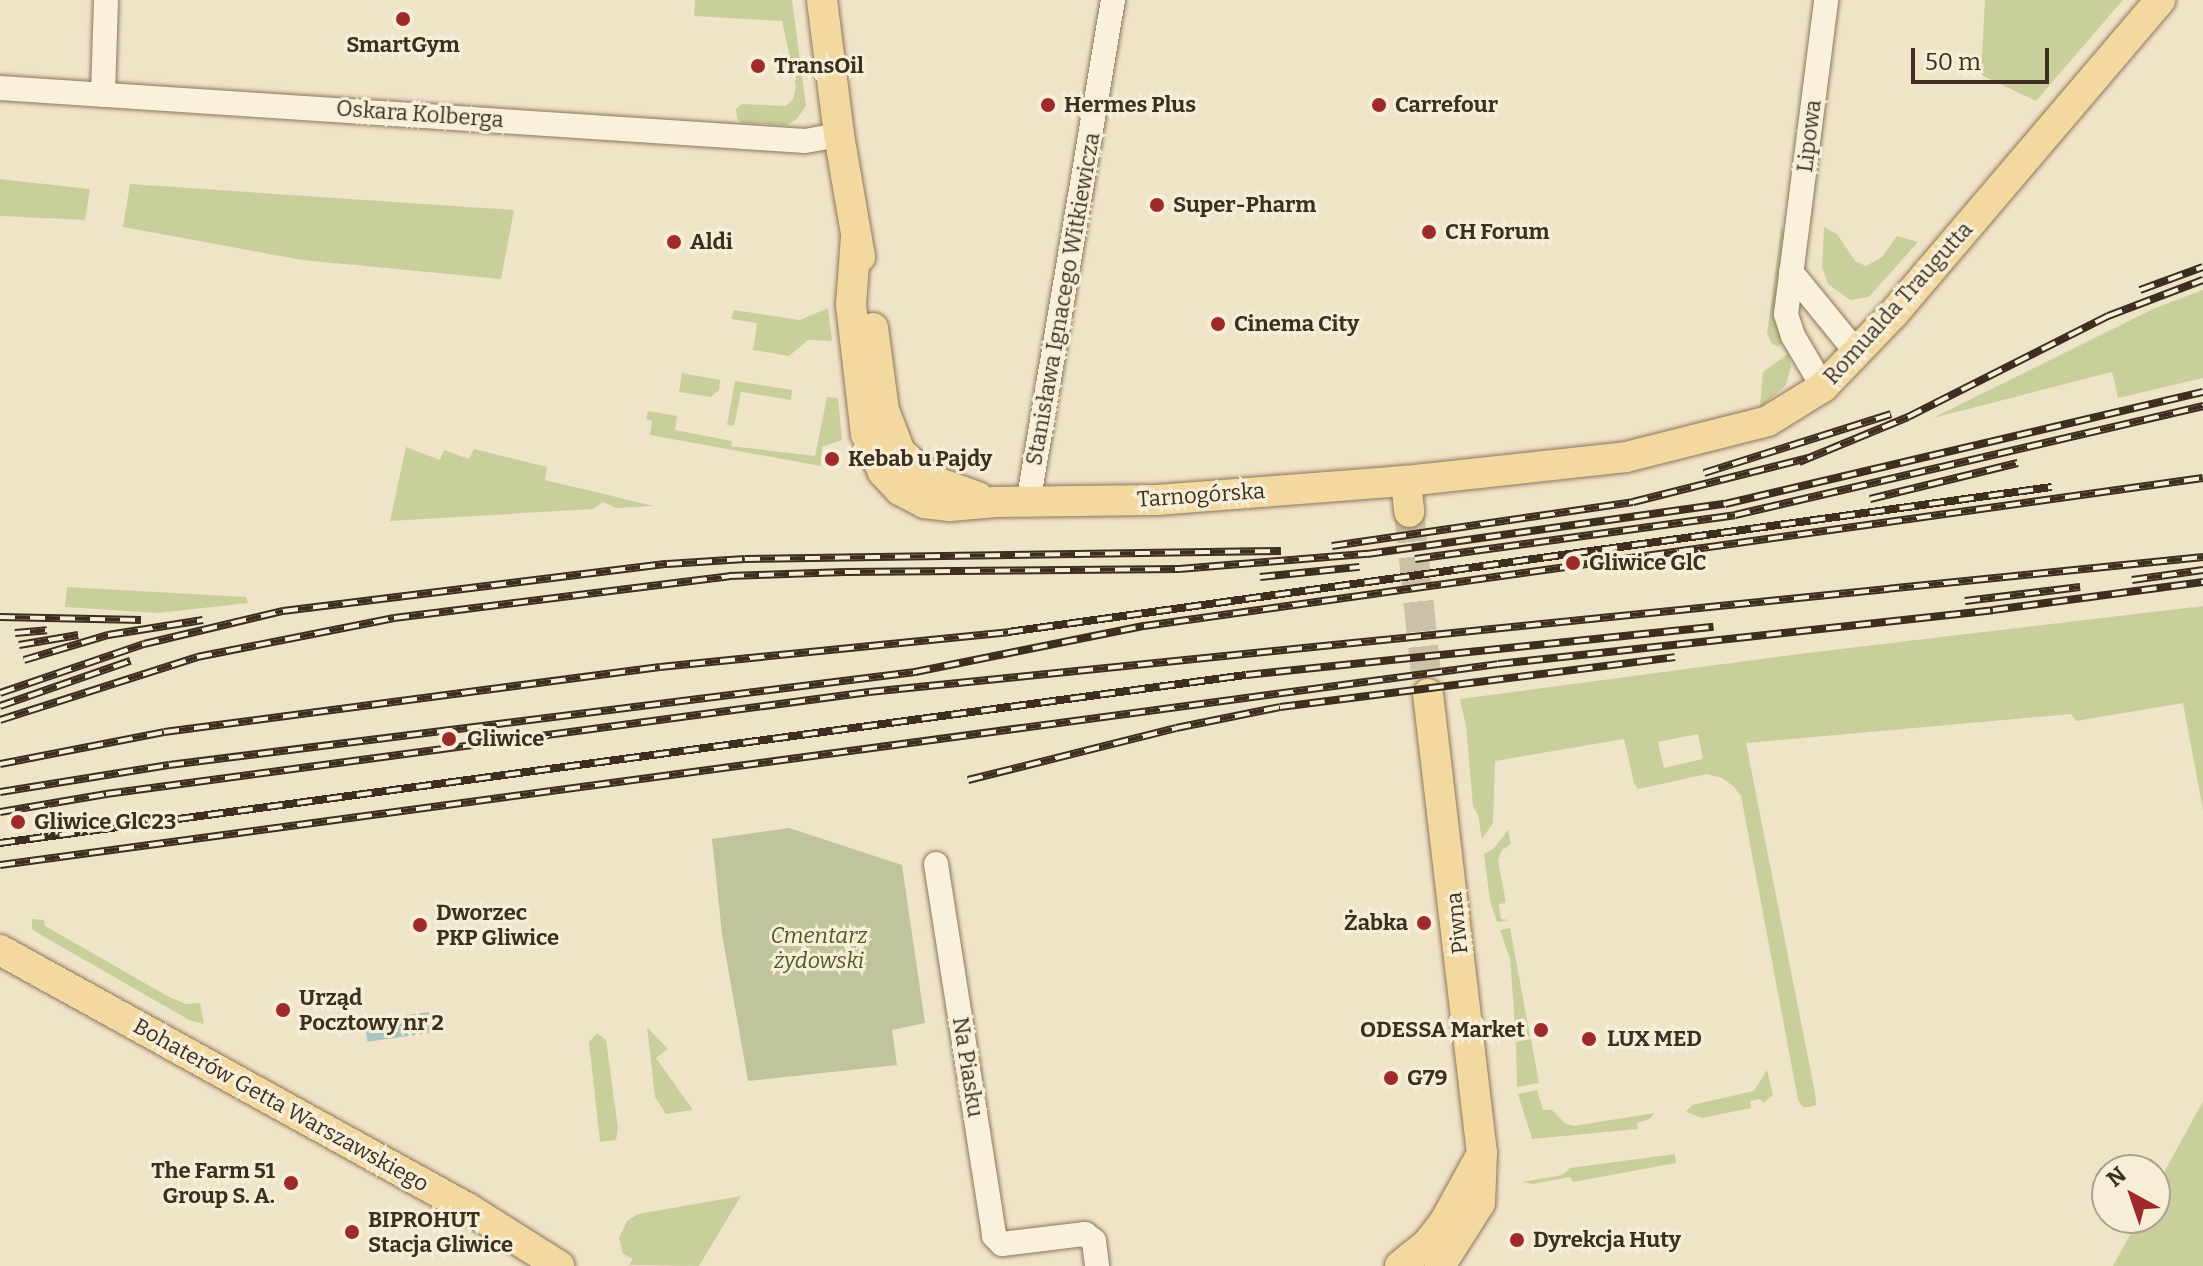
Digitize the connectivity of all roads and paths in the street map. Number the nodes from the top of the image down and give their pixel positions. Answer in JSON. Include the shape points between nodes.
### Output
{"nodes":[{"id":1,"x":106,"y":0,"type":"edge"},
{"id":2,"x":822,"y":0,"type":"edge"},
{"id":3,"x":1113,"y":0,"type":"edge"},
{"id":4,"x":1826,"y":0,"type":"edge"},
{"id":5,"x":2160,"y":0,"type":"edge"},
{"id":6,"x":0,"y":88,"type":"edge"},
{"id":7,"x":103,"y":95,"type":"junction"},
{"id":8,"x":839,"y":135,"type":"junction"},
{"id":9,"x":1791,"y":272,"type":"junction"},
{"id":10,"x":1857,"y":353,"type":"junction"},
{"id":11,"x":1823,"y":387,"type":"junction"},
{"id":12,"x":1406,"y":481,"type":"junction"},
{"id":13,"x":1028,"y":504,"type":"junction"},
{"id":14,"x":1409,"y":512,"type":"tunnel mouth"},
{"id":15,"x":1428,"y":694,"type":"tunnel mouth"},
{"id":16,"x":936,"y":864,"type":"dead end"},
{"id":17,"x":0,"y":950,"type":"edge"},
{"id":18,"x":1482,"y":1152,"type":"junction"},
{"id":19,"x":999,"y":1255,"type":"edge"},
{"id":20,"x":553,"y":1264,"type":"edge"},
{"id":21,"x":1097,"y":1266,"type":"edge"},
{"id":22,"x":1400,"y":1266,"type":"edge"},
{"id":23,"x":1440,"y":1266,"type":"edge"}],
"edges":[{"from":1,"to":7,"type":"street"},
{"from":2,"to":8,"type":"main road","name":"Tarnogórska"},
{"from":3,"to":13,"type":"street","name":"Stanisława Ignacego Witkiewicza"},
{"from":4,"to":9,"type":"street","name":"Lipowa"},
{"from":5,"to":10,"type":"main road","name":"Romualda Traugutta"},
{"from":6,"to":7,"type":"street","name":"Oskara Kolberga"},
{"from":7,"to":8,"type":"street","name":"Oskara Kolberga","via":[[790,140]]},
{"from":8,"to":13,"type":"main road","name":"Tarnogórska","via":[[884,410],[900,452],[931,480],[996,502]]},
{"from":9,"to":10,"type":"street"},
{"from":9,"to":11,"type":"street","name":"Lipowa","via":[[1786,314]]},
{"from":10,"to":11,"type":"main road","name":"Romualda Traugutta"},
{"from":11,"to":12,"type":"main road","name":"Romualda Traugutta","via":[[1768,421],[1700,441],[1590,463]]},
{"from":12,"to":13,"type":"main road","name":"Tarnogórska"},
{"from":12,"to":14,"type":"main road"},
{"from":15,"to":18,"type":"main road","name":"Piwna"},
{"from":16,"to":19,"type":"street","name":"Na Piasku"},
{"from":17,"to":20,"type":"main road","name":"Bohaterów Getta Warszawskiego","via":[[457,1202]]},
{"from":18,"to":22,"type":"main road","via":[[1445,1221]]},
{"from":18,"to":23,"type":"main road","name":"Piwna","via":[[1480,1203]]},
{"from":19,"to":21,"type":"street","via":[[1085,1234],[1094,1241]]}]}
